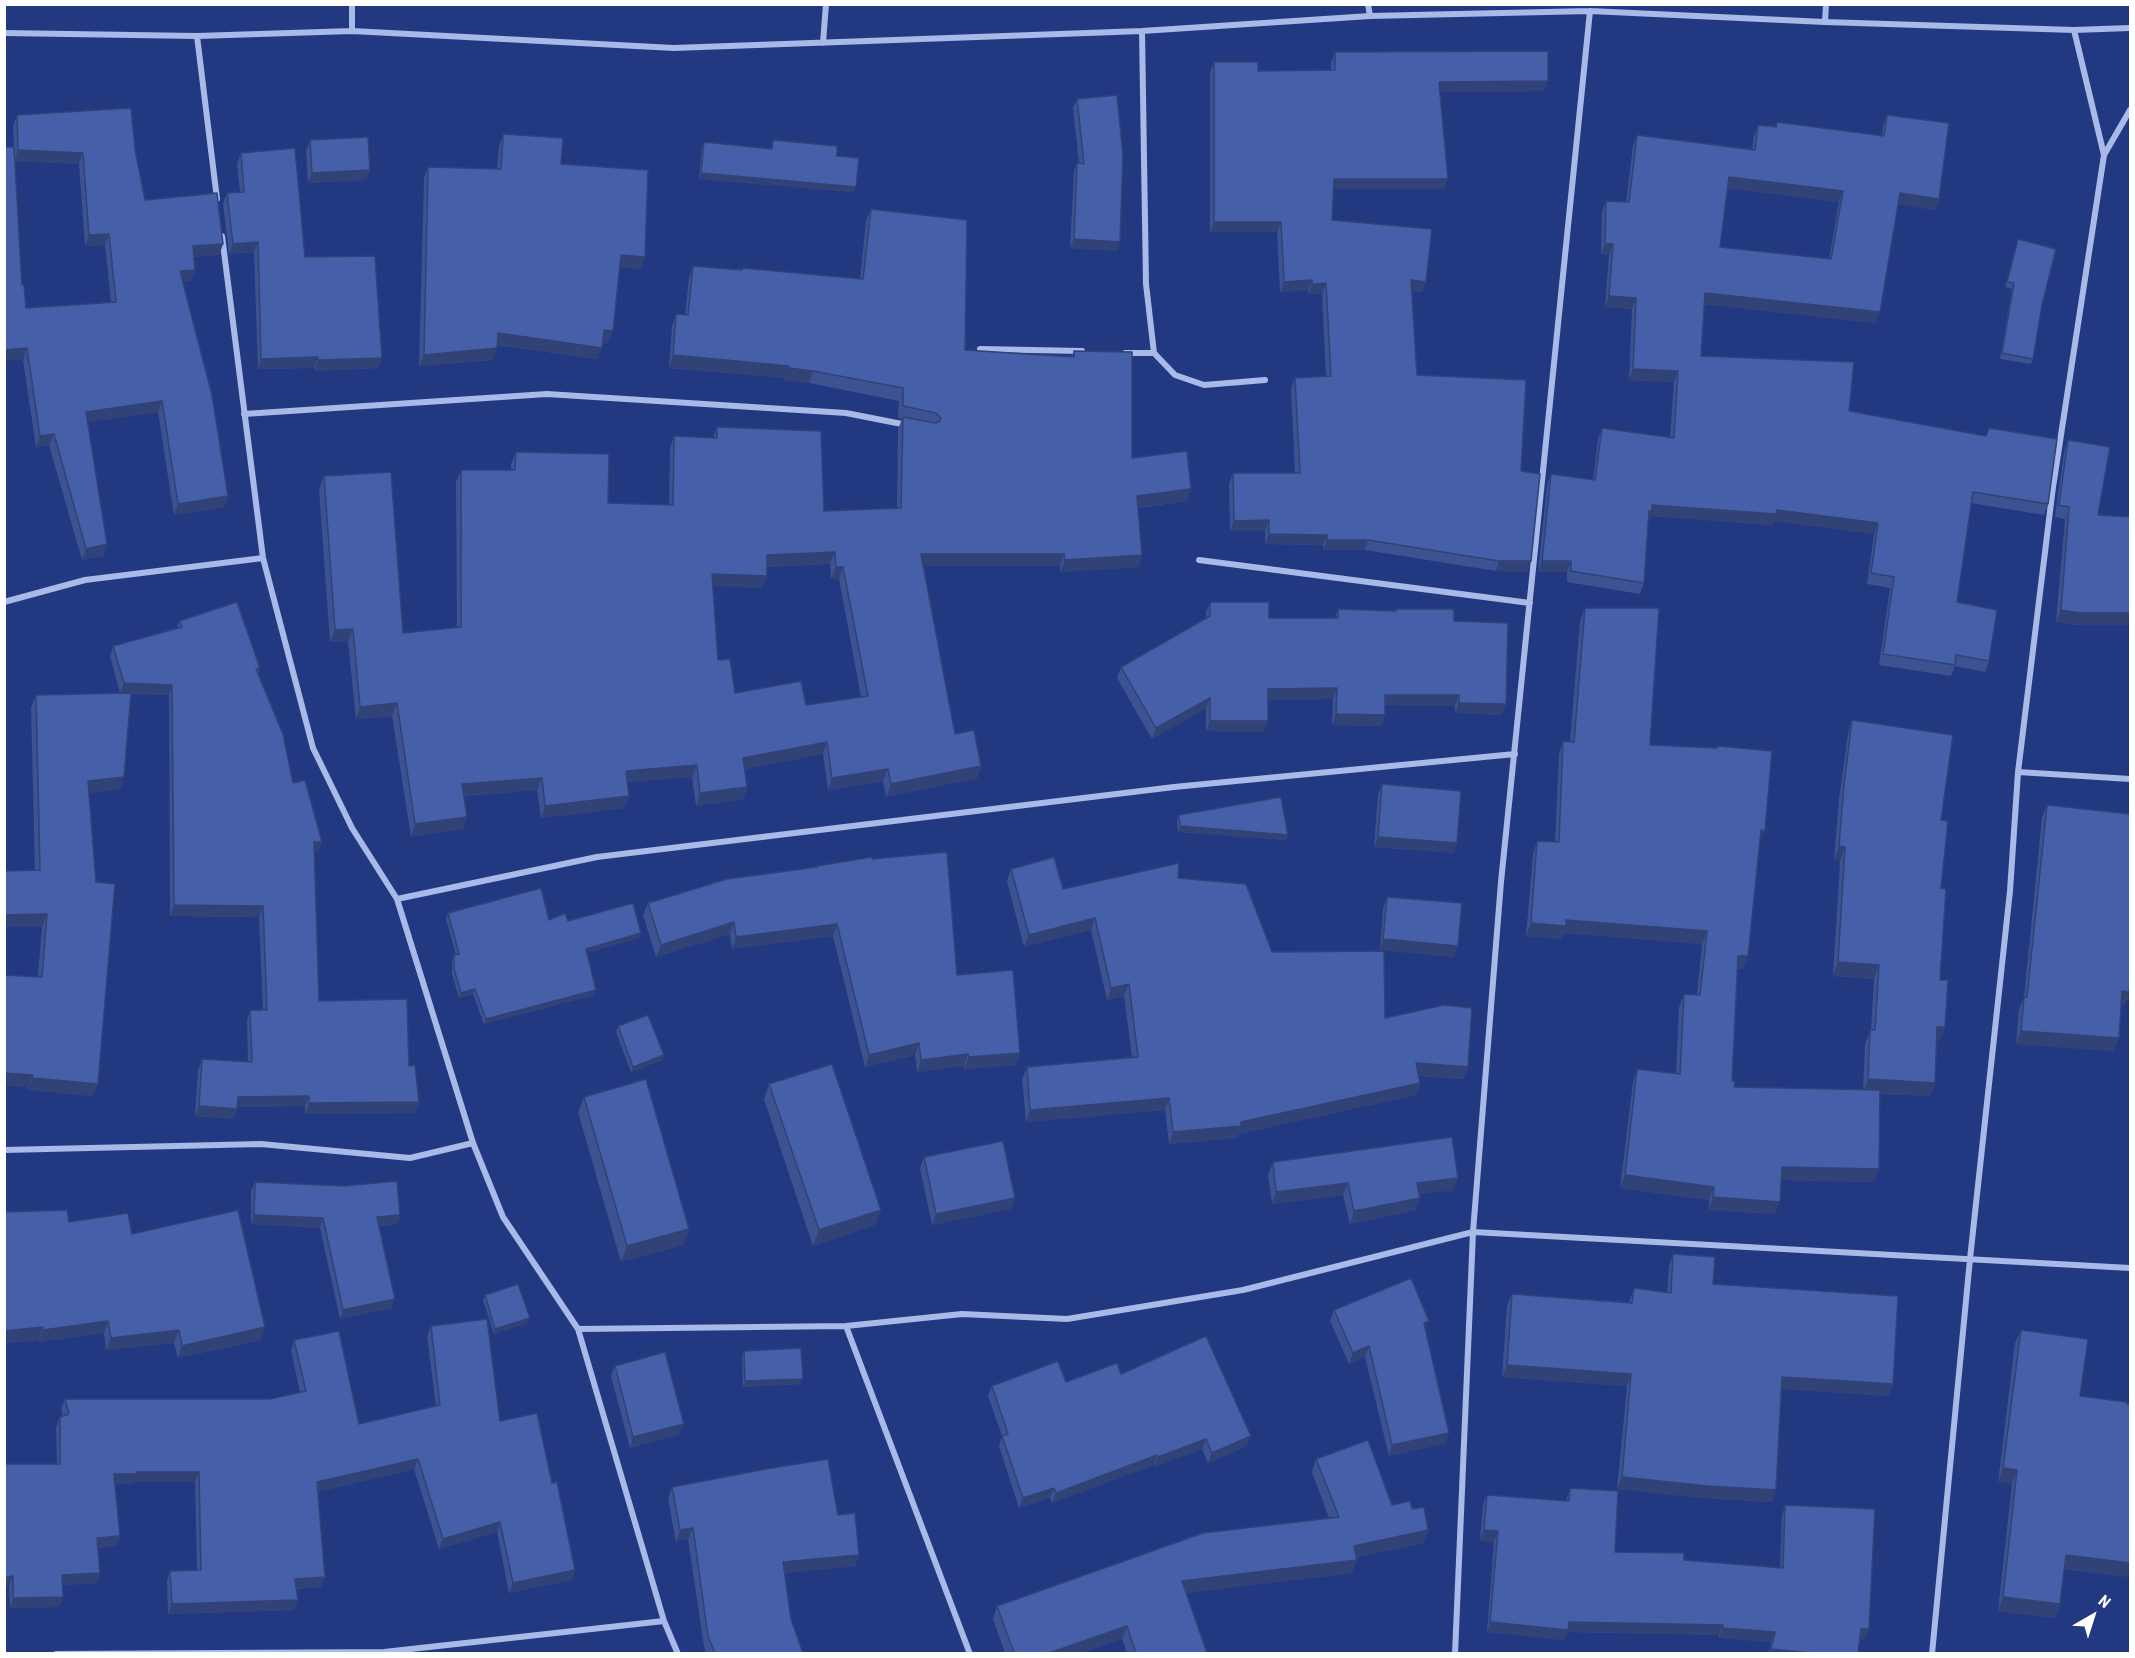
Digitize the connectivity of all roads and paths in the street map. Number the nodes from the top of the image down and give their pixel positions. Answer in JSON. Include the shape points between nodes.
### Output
{"nodes":[{"id":1,"x":352,"y":4,"type":"edge"},
{"id":2,"x":826,"y":4,"type":"edge"},
{"id":3,"x":1368,"y":4,"type":"edge"},
{"id":4,"x":1826,"y":4,"type":"edge"},
{"id":5,"x":1590,"y":11,"type":"junction"},
{"id":6,"x":1370,"y":16,"type":"junction"},
{"id":7,"x":1825,"y":22,"type":"junction"},
{"id":8,"x":2130,"y":28,"type":"edge"},
{"id":9,"x":2074,"y":30,"type":"junction"},
{"id":10,"x":352,"y":31,"type":"junction"},
{"id":11,"x":1142,"y":31,"type":"junction"},
{"id":12,"x":4,"y":33,"type":"edge"},
{"id":13,"x":197,"y":36,"type":"junction"},
{"id":14,"x":823,"y":43,"type":"junction"},
{"id":15,"x":2130,"y":110,"type":"edge"},
{"id":16,"x":2104,"y":155,"type":"junction"},
{"id":17,"x":218,"y":201,"type":"edge"},
{"id":18,"x":220,"y":225,"type":"edge"},
{"id":19,"x":980,"y":349,"type":"edge"},
{"id":20,"x":1085,"y":351,"type":"edge"},
{"id":21,"x":1119,"y":352,"type":"edge"},
{"id":22,"x":1154,"y":353,"type":"junction"},
{"id":23,"x":1265,"y":380,"type":"dead end"},
{"id":24,"x":244,"y":414,"type":"junction"},
{"id":25,"x":910,"y":426,"type":"edge"},
{"id":26,"x":263,"y":558,"type":"junction"},
{"id":27,"x":1199,"y":560,"type":"dead end"},
{"id":28,"x":4,"y":602,"type":"edge"},
{"id":29,"x":1530,"y":603,"type":"junction"},
{"id":30,"x":1515,"y":754,"type":"junction"},
{"id":31,"x":2018,"y":772,"type":"junction"},
{"id":32,"x":2130,"y":779,"type":"edge"},
{"id":33,"x":397,"y":899,"type":"junction"},
{"id":34,"x":473,"y":1143,"type":"junction"},
{"id":35,"x":4,"y":1150,"type":"edge"},
{"id":36,"x":1473,"y":1232,"type":"junction"},
{"id":37,"x":1970,"y":1259,"type":"junction"},
{"id":38,"x":2130,"y":1268,"type":"edge"},
{"id":39,"x":846,"y":1326,"type":"junction"},
{"id":40,"x":578,"y":1329,"type":"junction"},
{"id":41,"x":664,"y":1621,"type":"junction"},
{"id":42,"x":56,"y":1653,"type":"edge"},
{"id":43,"x":678,"y":1653,"type":"edge"},
{"id":44,"x":970,"y":1653,"type":"edge"},
{"id":45,"x":1455,"y":1653,"type":"edge"},
{"id":46,"x":1932,"y":1653,"type":"edge"}],
"edges":[{"from":1,"to":10,"type":"street"},
{"from":2,"to":14,"type":"street"},
{"from":3,"to":6,"type":"street"},
{"from":4,"to":7,"type":"street"},
{"from":5,"to":6,"type":"street"},
{"from":5,"to":7,"type":"street"},
{"from":5,"to":29,"type":"street"},
{"from":6,"to":11,"type":"street"},
{"from":7,"to":9,"type":"street"},
{"from":8,"to":9,"type":"street"},
{"from":9,"to":16,"type":"street"},
{"from":10,"to":13,"type":"street"},
{"from":10,"to":14,"type":"street","via":[[674,48]]},
{"from":11,"to":14,"type":"street"},
{"from":11,"to":22,"type":"street","via":[[1146,284]]},
{"from":12,"to":13,"type":"street"},
{"from":13,"to":17,"type":"street"},
{"from":15,"to":16,"type":"street"},
{"from":16,"to":31,"type":"street","via":[[2053,487]]},
{"from":18,"to":24,"type":"street"},
{"from":19,"to":20,"type":"street"},
{"from":21,"to":22,"type":"street"},
{"from":22,"to":23,"type":"street","via":[[1175,375],[1204,385]]},
{"from":24,"to":25,"type":"street","via":[[547,394],[846,413]]},
{"from":24,"to":26,"type":"street"},
{"from":26,"to":28,"type":"street","via":[[85,580]]},
{"from":26,"to":33,"type":"street","via":[[314,748],[352,828]]},
{"from":27,"to":29,"type":"street"},
{"from":29,"to":30,"type":"street"},
{"from":30,"to":33,"type":"street","via":[[1174,788],[597,856]]},
{"from":30,"to":36,"type":"street"},
{"from":31,"to":32,"type":"street"},
{"from":31,"to":37,"type":"street","via":[[2010,891]]},
{"from":33,"to":34,"type":"street"},
{"from":34,"to":35,"type":"street","via":[[410,1158],[261,1144]]},
{"from":34,"to":40,"type":"street","via":[[503,1217]]},
{"from":36,"to":37,"type":"street"},
{"from":36,"to":39,"type":"street","via":[[1243,1290],[1067,1319],[962,1314]]},
{"from":36,"to":45,"type":"street"},
{"from":37,"to":38,"type":"street"},
{"from":37,"to":46,"type":"street"},
{"from":39,"to":40,"type":"street"},
{"from":39,"to":44,"type":"street"},
{"from":40,"to":41,"type":"street"},
{"from":41,"to":42,"type":"street","via":[[384,1652]]},
{"from":41,"to":43,"type":"street"}]}
